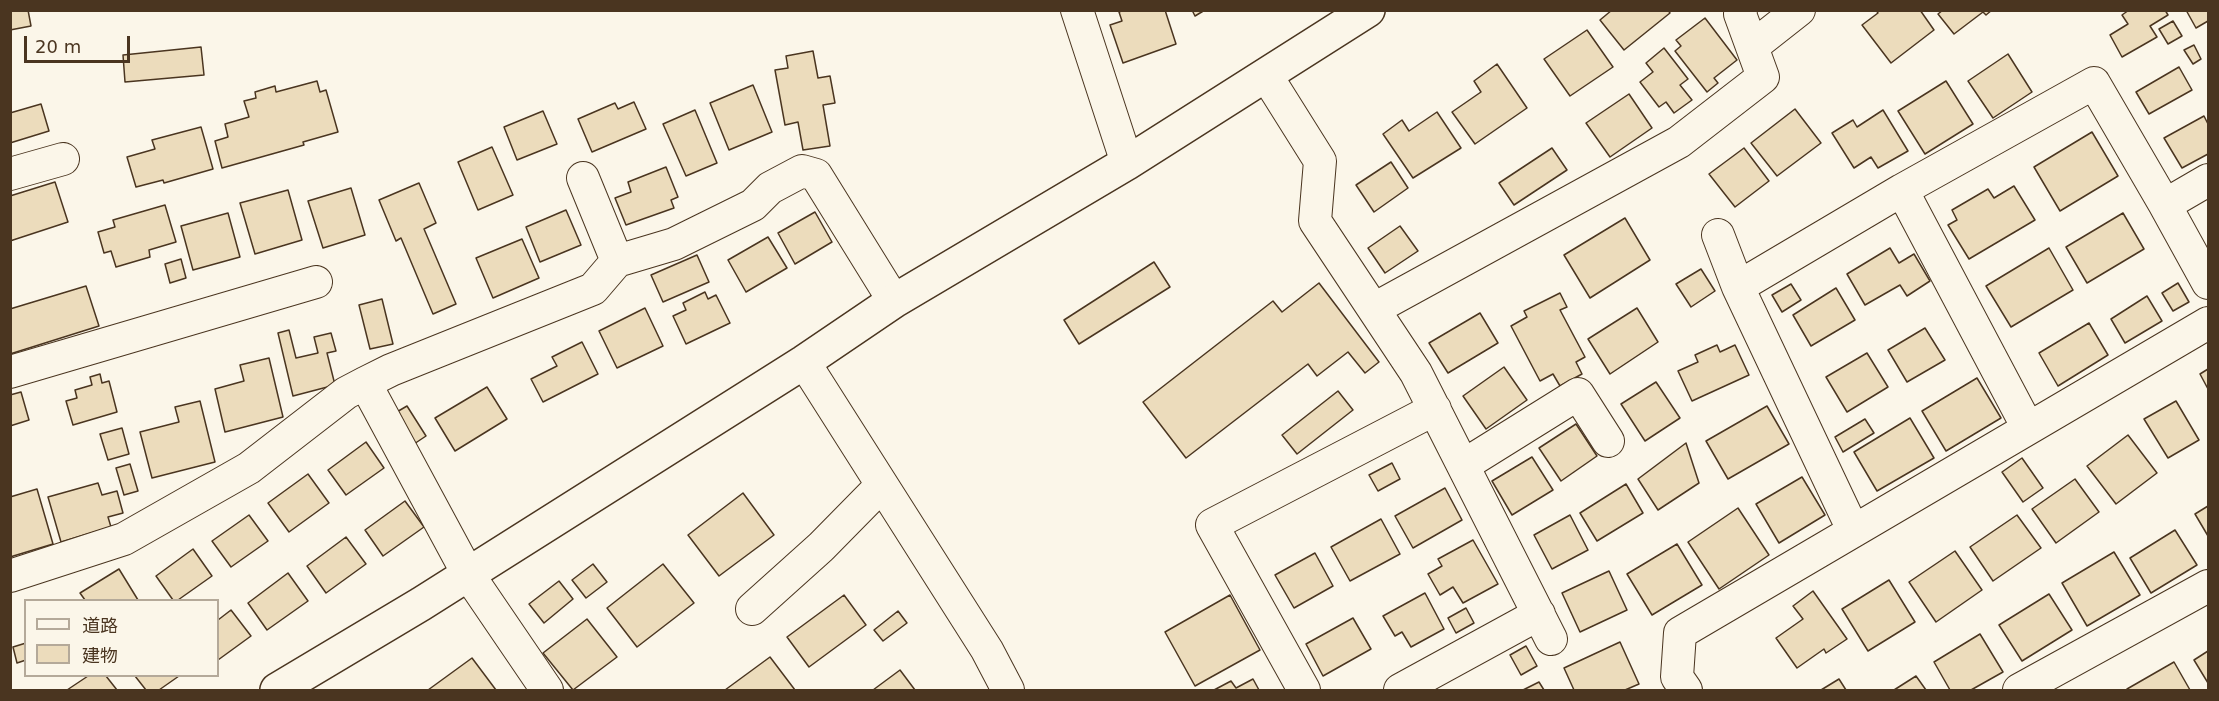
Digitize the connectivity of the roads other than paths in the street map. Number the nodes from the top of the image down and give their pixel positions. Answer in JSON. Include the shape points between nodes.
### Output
{"nodes":[{"id":1,"x":1077,"y":10,"type":"edge"},
{"id":2,"x":1368,"y":10,"type":"edge"},
{"id":3,"x":1741,"y":10,"type":"edge"},
{"id":4,"x":1798,"y":10,"type":"edge"},
{"id":5,"x":1752,"y":47,"type":"junction"},
{"id":6,"x":1266,"y":75,"type":"junction"},
{"id":7,"x":63,"y":159,"type":"dead end"},
{"id":8,"x":1127,"y":163,"type":"junction"},
{"id":9,"x":10,"y":174,"type":"edge"},
{"id":10,"x":583,"y":178,"type":"dead end"},
{"id":11,"x":2208,"y":180,"type":"edge"},
{"id":12,"x":1902,"y":190,"type":"junction"},
{"id":13,"x":2164,"y":205,"type":"junction"},
{"id":14,"x":1718,"y":235,"type":"dead end"},
{"id":15,"x":617,"y":261,"type":"junction"},
{"id":16,"x":316,"y":282,"type":"dead end"},
{"id":17,"x":2208,"y":283,"type":"edge"},
{"id":18,"x":1738,"y":287,"type":"junction"},
{"id":19,"x":894,"y":301,"type":"junction"},
{"id":20,"x":1374,"y":309,"type":"junction"},
{"id":21,"x":2208,"y":323,"type":"edge"},
{"id":22,"x":804,"y":362,"type":"junction"},
{"id":23,"x":10,"y":372,"type":"edge"},
{"id":24,"x":365,"y":383,"type":"junction"},
{"id":25,"x":1435,"y":409,"type":"junction"},
{"id":26,"x":2028,"y":428,"type":"junction"},
{"id":27,"x":1608,"y":441,"type":"dead end"},
{"id":28,"x":1464,"y":465,"type":"junction"},
{"id":29,"x":882,"y":485,"type":"junction"},
{"id":30,"x":1853,"y":530,"type":"junction"},
{"id":31,"x":468,"y":574,"type":"junction"},
{"id":32,"x":10,"y":576,"type":"edge"},
{"id":33,"x":2208,"y":586,"type":"edge"},
{"id":34,"x":752,"y":609,"type":"dead end"},
{"id":35,"x":998,"y":687,"type":"edge"},
{"id":36,"x":277,"y":690,"type":"edge"},
{"id":37,"x":548,"y":690,"type":"edge"},
{"id":38,"x":1304,"y":690,"type":"edge"},
{"id":39,"x":1400,"y":690,"type":"edge"},
{"id":40,"x":1686,"y":690,"type":"edge"},
{"id":41,"x":2019,"y":690,"type":"edge"}],
"edges":[{"from":1,"to":8,"type":"street"},
{"from":2,"to":6,"type":"street"},
{"from":3,"to":5,"type":"street"},
{"from":4,"to":5,"type":"street"},
{"from":5,"to":20,"type":"street","via":[[1763,77],[1679,142]]},
{"from":6,"to":8,"type":"street"},
{"from":6,"to":20,"type":"street","via":[[1320,161],[1316,221]]},
{"from":7,"to":9,"type":"street"},
{"from":8,"to":19,"type":"street"},
{"from":10,"to":15,"type":"street"},
{"from":11,"to":13,"type":"street"},
{"from":12,"to":13,"type":"street","via":[[2094,83]]},
{"from":12,"to":18,"type":"street"},
{"from":12,"to":26,"type":"street"},
{"from":13,"to":17,"type":"street"},
{"from":14,"to":18,"type":"street"},
{"from":15,"to":19,"type":"street","via":[[674,244],[753,206],[770,188],[802,171],[816,175]]},
{"from":15,"to":24,"type":"street","via":[[593,289],[391,369]]},
{"from":16,"to":23,"type":"street"},
{"from":18,"to":30,"type":"street"},
{"from":19,"to":22,"type":"street"},
{"from":20,"to":25,"type":"street"},
{"from":21,"to":26,"type":"street"},
{"from":22,"to":29,"type":"street"},
{"from":22,"to":31,"type":"street"},
{"from":24,"to":31,"type":"street"},
{"from":24,"to":32,"type":"street","via":[[346,393],[249,468],[124,539]]},
{"from":25,"to":28,"type":"street"},
{"from":25,"to":38,"type":"street","via":[[1212,525]]},
{"from":26,"to":30,"type":"street"},
{"from":27,"to":28,"type":"street","via":[[1578,394]]},
{"from":28,"to":39,"type":"street","via":[[1545,627]]},
{"from":29,"to":34,"type":"street"},
{"from":29,"to":35,"type":"street","via":[[987,650]]},
{"from":30,"to":40,"type":"street","via":[[1680,633],[1677,677]]},
{"from":31,"to":36,"type":"street"},
{"from":31,"to":37,"type":"street"},
{"from":33,"to":41,"type":"street"}]}
